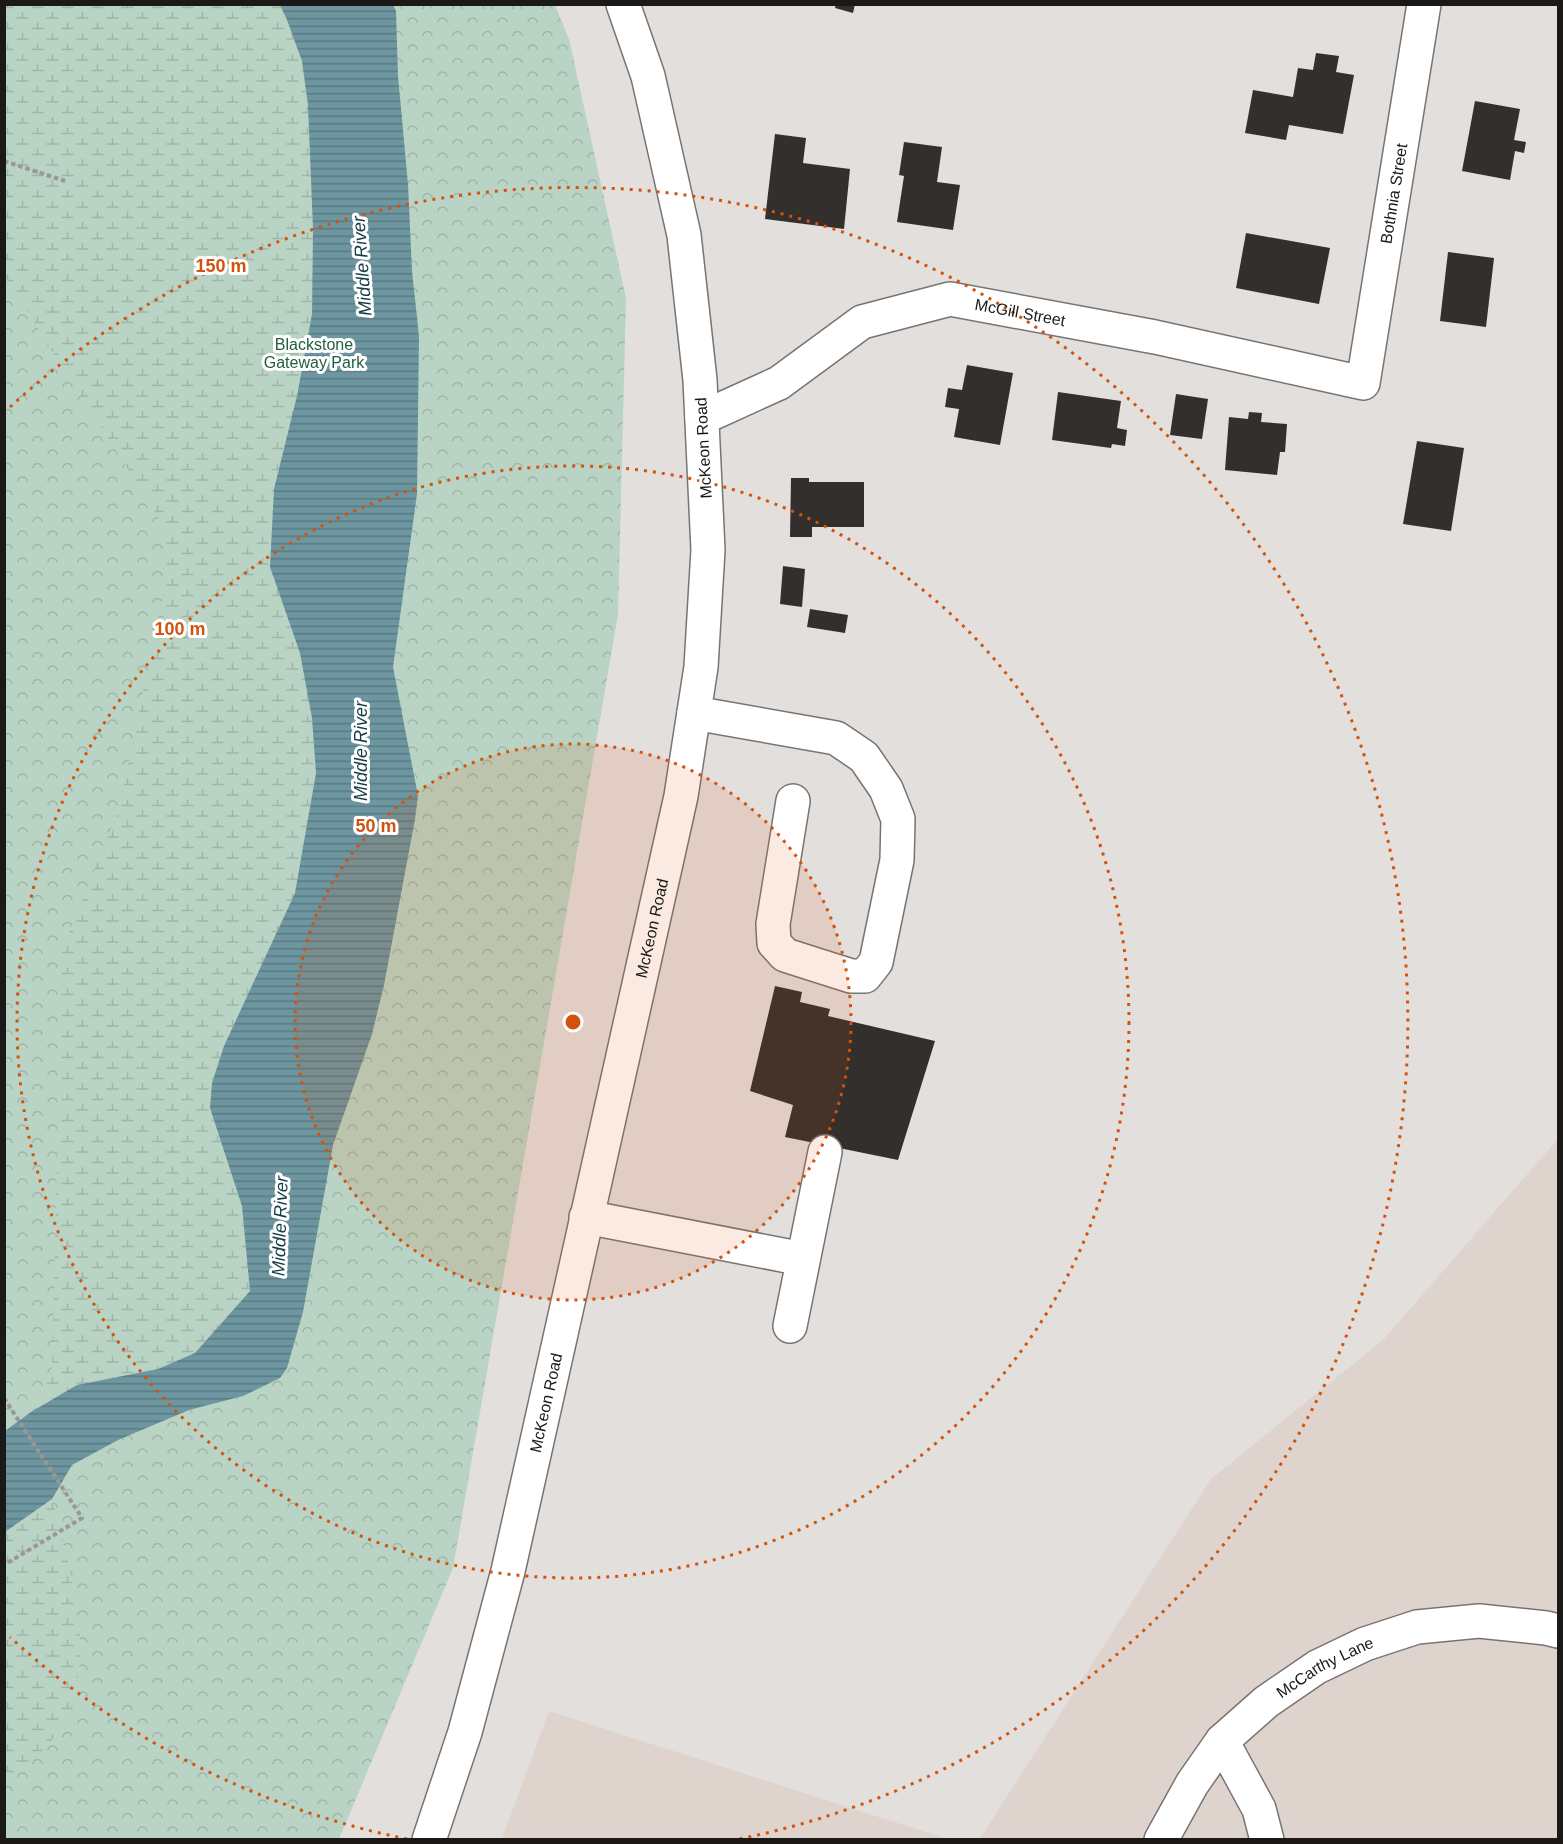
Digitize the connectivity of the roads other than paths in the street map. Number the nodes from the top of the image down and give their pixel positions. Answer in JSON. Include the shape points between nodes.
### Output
{"nodes":[{"id":1,"x":623,"y":4,"type":"edge"},
{"id":2,"x":1424,"y":4,"type":"edge"},
{"id":3,"x":1363,"y":383,"type":"joint"},
{"id":4,"x":702,"y":418,"type":"junction"},
{"id":5,"x":694,"y":713,"type":"junction"},
{"id":6,"x":793,"y":801,"type":"dead end"},
{"id":7,"x":825,"y":1152,"type":"dead end"},
{"id":8,"x":586,"y":1217,"type":"junction"},
{"id":9,"x":803,"y":1259,"type":"junction"},
{"id":10,"x":790,"y":1326,"type":"dead end"},
{"id":11,"x":1558,"y":1631,"type":"edge"},
{"id":12,"x":1222,"y":1741,"type":"junction"},
{"id":13,"x":429,"y":1839,"type":"edge"},
{"id":14,"x":1161,"y":1839,"type":"edge"},
{"id":15,"x":1267,"y":1839,"type":"edge"}],
"edges":[{"from":1,"to":4,"type":"main road","name":"McKeon Road","via":[[648,76],[684,235]]},
{"from":2,"to":3,"type":"main road","name":"Bothnia Street"},
{"from":3,"to":4,"type":"main road","name":"McGill Street","via":[[1155,337],[950,299],[862,322],[779,383]]},
{"from":4,"to":5,"type":"main road","name":"McKeon Road","via":[[708,550],[701,667]]},
{"from":5,"to":6,"type":"main road","via":[[836,738],[864,757],[880,781],[898,819],[897,861],[876,962],[865,976],[850,976],[784,955],[774,943],[773,924]]},
{"from":5,"to":8,"type":"main road","name":"McKeon Road","via":[[681,796]]},
{"from":7,"to":9,"type":"main road"},
{"from":8,"to":9,"type":"main road"},
{"from":8,"to":13,"type":"main road","name":"McKeon Road","via":[[505,1583],[465,1732]]},
{"from":9,"to":10,"type":"main road"},
{"from":11,"to":12,"type":"main road","name":"McCarthy Lane","via":[[1479,1621],[1417,1627],[1317,1667],[1266,1702]]},
{"from":12,"to":14,"type":"main road","name":"McCarthy Lane"},
{"from":12,"to":15,"type":"main road","via":[[1259,1809]]}]}
